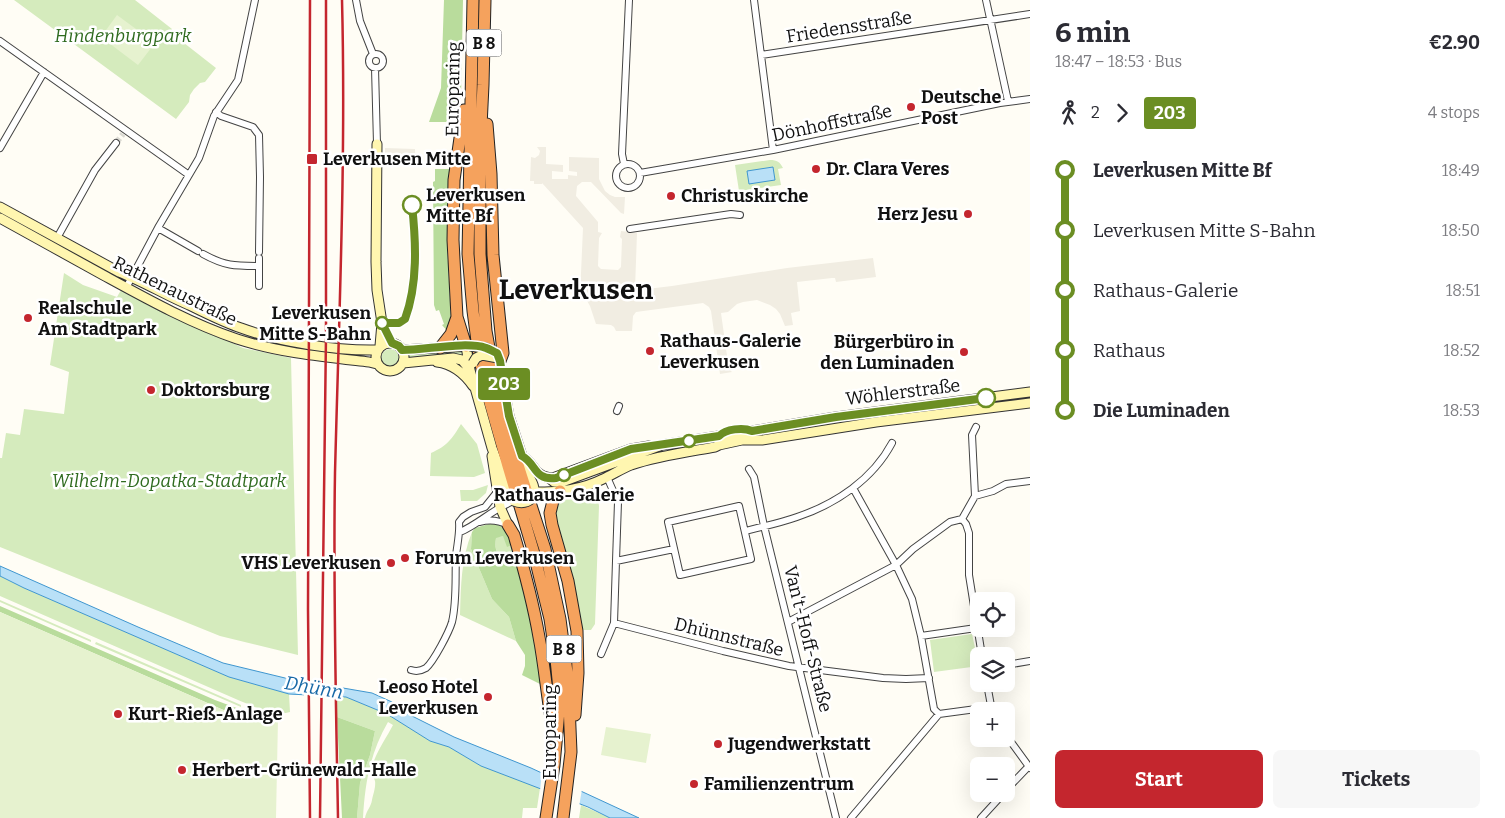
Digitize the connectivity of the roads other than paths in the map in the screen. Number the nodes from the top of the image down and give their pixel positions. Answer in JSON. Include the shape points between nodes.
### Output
{"nodes":[{"id":1,"x":255,"y":0,"type":"edge"},
{"id":2,"x":356,"y":0,"type":"edge"},
{"id":3,"x":473,"y":0,"type":"edge"},
{"id":4,"x":485,"y":0,"type":"edge"},
{"id":5,"x":629,"y":0,"type":"edge"},
{"id":6,"x":754,"y":0,"type":"edge"},
{"id":7,"x":986,"y":0,"type":"edge"},
{"id":8,"x":1030,"y":14,"type":"edge"},
{"id":9,"x":990,"y":20,"type":"junction"},
{"id":10,"x":0,"y":42,"type":"edge"},
{"id":11,"x":761,"y":55,"type":"junction"},
{"id":12,"x":471,"y":56,"type":"junction"},
{"id":13,"x":44,"y":72,"type":"junction"},
{"id":14,"x":483,"y":85,"type":"junction"},
{"id":15,"x":1030,"y":99,"type":"edge"},
{"id":16,"x":1008,"y":101,"type":"junction"},
{"id":17,"x":216,"y":112,"type":"junction"},
{"id":18,"x":116,"y":143,"type":"tunnel mouth"},
{"id":19,"x":377,"y":144,"type":"joint"},
{"id":20,"x":0,"y":148,"type":"edge"},
{"id":21,"x":773,"y":150,"type":"junction"},
{"id":22,"x":624,"y":164,"type":"junction"},
{"id":23,"x":640,"y":173,"type":"junction"},
{"id":24,"x":189,"y":175,"type":"junction"},
{"id":25,"x":0,"y":207,"type":"edge"},
{"id":26,"x":740,"y":215,"type":"dead end"},
{"id":27,"x":0,"y":218,"type":"edge"},
{"id":28,"x":158,"y":228,"type":"junction"},
{"id":29,"x":630,"y":229,"type":"dead end"},
{"id":30,"x":57,"y":238,"type":"junction"},
{"id":31,"x":258,"y":266,"type":"junction"},
{"id":32,"x":131,"y":276,"type":"junction"},
{"id":33,"x":259,"y":286,"type":"dead end"},
{"id":34,"x":126,"y":288,"type":"junction"},
{"id":35,"x":457,"y":317,"type":"junction"},
{"id":36,"x":382,"y":323,"type":"junction"},
{"id":37,"x":392,"y":343,"type":"junction"},
{"id":38,"x":468,"y":346,"type":"junction"},
{"id":39,"x":378,"y":348,"type":"junction"},
{"id":40,"x":440,"y":348,"type":"junction"},
{"id":41,"x":402,"y":350,"type":"junction"},
{"id":42,"x":498,"y":358,"type":"junction"},
{"id":43,"x":431,"y":360,"type":"junction"},
{"id":44,"x":377,"y":364,"type":"junction"},
{"id":45,"x":403,"y":364,"type":"junction"},
{"id":46,"x":471,"y":367,"type":"junction"},
{"id":47,"x":476,"y":390,"type":"junction"},
{"id":48,"x":1030,"y":392,"type":"edge"},
{"id":49,"x":1028,"y":404,"type":"edge"},
{"id":50,"x":976,"y":427,"type":"dead end"},
{"id":51,"x":892,"y":443,"type":"dead end"},
{"id":52,"x":662,"y":445,"type":"junction"},
{"id":53,"x":492,"y":448,"type":"junction"},
{"id":54,"x":614,"y":455,"type":"junction"},
{"id":55,"x":522,"y":456,"type":"junction"},
{"id":56,"x":610,"y":464,"type":"junction"},
{"id":57,"x":749,"y":469,"type":"dead end"},
{"id":58,"x":607,"y":477,"type":"junction"},
{"id":59,"x":549,"y":478,"type":"junction"},
{"id":60,"x":1030,"y":481,"type":"edge"},
{"id":61,"x":853,"y":488,"type":"junction"},
{"id":62,"x":560,"y":491,"type":"junction"},
{"id":63,"x":496,"y":492,"type":"junction"},
{"id":64,"x":975,"y":496,"type":"junction"},
{"id":65,"x":535,"y":498,"type":"junction"},
{"id":66,"x":500,"y":507,"type":"junction"},
{"id":67,"x":514,"y":507,"type":"junction"},
{"id":68,"x":962,"y":519,"type":"junction"},
{"id":69,"x":476,"y":523,"type":"junction"},
{"id":70,"x":552,"y":525,"type":"junction"},
{"id":71,"x":764,"y":526,"type":"junction"},
{"id":72,"x":511,"y":530,"type":"junction"},
{"id":73,"x":745,"y":531,"type":"junction"},
{"id":74,"x":460,"y":532,"type":"junction"},
{"id":75,"x":674,"y":549,"type":"junction"},
{"id":76,"x":616,"y":561,"type":"junction"},
{"id":77,"x":896,"y":565,"type":"junction"},
{"id":78,"x":971,"y":592,"type":"edge"},
{"id":79,"x":788,"y":622,"type":"junction"},
{"id":80,"x":614,"y":623,"type":"junction"},
{"id":81,"x":970,"y":629,"type":"edge"},
{"id":82,"x":921,"y":636,"type":"junction"},
{"id":83,"x":601,"y":654,"type":"dead end"},
{"id":84,"x":1030,"y":661,"type":"edge"},
{"id":85,"x":1015,"y":664,"type":"edge"},
{"id":86,"x":799,"y":668,"type":"junction"},
{"id":87,"x":411,"y":670,"type":"dead end"},
{"id":88,"x":929,"y":678,"type":"junction"},
{"id":89,"x":970,"y":711,"type":"edge"},
{"id":90,"x":939,"y":714,"type":"junction"},
{"id":91,"x":555,"y":741,"type":"junction"},
{"id":92,"x":1014,"y":747,"type":"edge"},
{"id":93,"x":571,"y":752,"type":"junction"},
{"id":94,"x":1029,"y":768,"type":"edge"},
{"id":95,"x":1015,"y":781,"type":"edge"},
{"id":96,"x":995,"y":802,"type":"edge"},
{"id":97,"x":547,"y":813,"type":"edge"},
{"id":98,"x":563,"y":816,"type":"edge"},
{"id":99,"x":836,"y":818,"type":"edge"},
{"id":100,"x":851,"y":818,"type":"edge"},
{"id":101,"x":980,"y":818,"type":"edge"}],
"edges":[{"from":1,"to":17,"type":"street","via":[[238,80]]},
{"from":2,"to":19,"type":"street","via":[[373,54],[382,59],[380,66],[375,68]]},
{"from":3,"to":12,"type":"highway","name":"Europaring","number":"B 8"},
{"from":4,"to":14,"type":"highway","name":"Europaring","number":"B 8"},
{"from":5,"to":22,"type":"street"},
{"from":6,"to":11,"type":"street"},
{"from":7,"to":9,"type":"street"},
{"from":8,"to":9,"type":"street","name":"Friedensstraße"},
{"from":9,"to":11,"type":"street","name":"Friedensstraße"},
{"from":9,"to":16,"type":"street"},
{"from":10,"to":13,"type":"street"},
{"from":11,"to":21,"type":"street"},
{"from":12,"to":35,"type":"highway","via":[[454,180]]},
{"from":12,"to":91,"type":"highway","name":"Europaring","number":"B 8","via":[[468,254],[475,333],[489,399],[550,619],[560,700]]},
{"from":13,"to":20,"type":"street"},
{"from":13,"to":24,"type":"street","via":[[124,132]]},
{"from":14,"to":42,"type":"highway","via":[[491,174],[493,254],[503,353]]},
{"from":14,"to":93,"type":"highway","name":"Europaring","number":"B 8","via":[[480,254],[486,331],[498,397],[545,549],[558,610],[568,680]]},
{"from":15,"to":16,"type":"street","name":"Dönhoffstraße"},
{"from":16,"to":21,"type":"street","name":"Dönhoffstraße"},
{"from":17,"to":24,"type":"street","via":[[202,152]]},
{"from":17,"to":31,"type":"street","via":[[253,127],[260,135]]},
{"from":18,"to":30,"type":"street","via":[[95,170]]},
{"from":19,"to":36,"type":"main road","via":[[376,262]]},
{"from":21,"to":23,"type":"street","name":"Dönhoffstraße"},
{"from":22,"to":23,"type":"street","via":[[635,166]]},
{"from":22,"to":23,"type":"street","via":[[616,177],[623,186],[634,186]]},
{"from":24,"to":28,"type":"street"},
{"from":25,"to":30,"type":"main road","name":"Rathenaustraße"},
{"from":26,"to":29,"type":"street"},
{"from":27,"to":34,"type":"main road","name":"Rathenaustraße"},
{"from":28,"to":31,"type":"street","via":[[223,264]]},
{"from":28,"to":32,"type":"street"},
{"from":30,"to":32,"type":"main road","name":"Rathenaustraße"},
{"from":31,"to":33,"type":"street"},
{"from":32,"to":34,"type":"street"},
{"from":32,"to":39,"type":"main road","name":"Rathenaustraße","via":[[188,305],[272,338],[353,351]]},
{"from":34,"to":44,"type":"main road","name":"Rathenaustraße","via":[[239,340],[285,351]]},
{"from":35,"to":38,"type":"highway"},
{"from":35,"to":40,"type":"highway","via":[[451,334]]},
{"from":36,"to":37,"type":"main road"},
{"from":36,"to":39,"type":"main road"},
{"from":37,"to":39,"type":"main road"},
{"from":37,"to":41,"type":"main road"},
{"from":38,"to":40,"type":"main road"},
{"from":38,"to":42,"type":"main road","bridge":true,"via":[[486,348]]},
{"from":38,"to":46,"type":"main road"},
{"from":39,"to":44,"type":"main road","via":[[375,354]]},
{"from":40,"to":41,"type":"main road"},
{"from":41,"to":45,"type":"main road"},
{"from":42,"to":46,"type":"main road","bridge":true,"via":[[482,355]]},
{"from":42,"to":55,"type":"main road","via":[[509,416]]},
{"from":43,"to":45,"type":"main road"},
{"from":43,"to":46,"type":"main road","via":[[453,358]]},
{"from":43,"to":47,"type":"main road","via":[[462,372]]},
{"from":44,"to":45,"type":"main road","via":[[390,372]]},
{"from":46,"to":47,"type":"main road"},
{"from":47,"to":53,"type":"main road"},
{"from":48,"to":52,"type":"main road","name":"Wöhlerstraße","via":[[752,431],[743,429]]},
{"from":49,"to":58,"type":"main road","name":"Wöhlerstraße","via":[[836,427],[762,440],[743,447],[715,447],[632,464]]},
{"from":50,"to":64,"type":"street","via":[[972,435]]},
{"from":51,"to":61,"type":"street","via":[[872,472]]},
{"from":52,"to":54,"type":"main road","via":[[639,447]]},
{"from":52,"to":56,"type":"main road","name":"Wöhlerstraße"},
{"from":53,"to":63,"type":"main road"},
{"from":53,"to":67,"type":"main road"},
{"from":54,"to":56,"type":"main road"},
{"from":54,"to":59,"type":"main road"},
{"from":55,"to":59,"type":"main road","via":[[541,477]]},
{"from":55,"to":65,"type":"main road"},
{"from":56,"to":59,"type":"main road","name":"Wöhlerstraße","via":[[562,482]]},
{"from":56,"to":62,"type":"main road","via":[[600,474]]},
{"from":57,"to":71,"type":"street","name":"Van't-Hoff-Straße","via":[[754,477]]},
{"from":58,"to":62,"type":"main road","name":"Wöhlerstraße","via":[[580,488]]},
{"from":58,"to":76,"type":"street","via":[[618,502]]},
{"from":60,"to":64,"type":"street","via":[[1006,484],[993,492]]},
{"from":61,"to":71,"type":"street","via":[[829,504]]},
{"from":61,"to":77,"type":"street"},
{"from":62,"to":65,"type":"main road","name":"Wöhlerstraße"},
{"from":62,"to":70,"type":"highway","via":[[551,506]]},
{"from":63,"to":66,"type":"main road"},
{"from":63,"to":74,"type":"street","via":[[485,507],[459,522]]},
{"from":64,"to":68,"type":"street"},
{"from":65,"to":67,"type":"main road","bridge":true},
{"from":65,"to":70,"type":"highway"},
{"from":66,"to":67,"type":"street"},
{"from":66,"to":69,"type":"street"},
{"from":66,"to":72,"type":"main road"},
{"from":67,"to":72,"type":"highway"},
{"from":68,"to":77,"type":"street","via":[[950,522]]},
{"from":68,"to":78,"type":"street","via":[[969,534]]},
{"from":69,"to":72,"type":"street","via":[[493,520],[502,522]]},
{"from":69,"to":74,"type":"street"},
{"from":70,"to":93,"type":"highway","via":[[568,580],[577,631],[577,699]]},
{"from":71,"to":73,"type":"street"},
{"from":71,"to":79,"type":"street","name":"Van't-Hoff-Straße"},
{"from":72,"to":91,"type":"highway","via":[[536,620]]},
{"from":73,"to":75,"type":"street","via":[[739,506],[668,522]]},
{"from":73,"to":75,"type":"street","via":[[751,559],[680,575]]},
{"from":74,"to":87,"type":"street","via":[[451,625],[429,665],[420,671]]},
{"from":75,"to":76,"type":"street"},
{"from":76,"to":80,"type":"street"},
{"from":77,"to":79,"type":"street"},
{"from":77,"to":82,"type":"street","via":[[912,598]]},
{"from":79,"to":86,"type":"street","name":"Van't-Hoff-Straße"},
{"from":80,"to":83,"type":"street"},
{"from":80,"to":86,"type":"street","name":"Dhünnstraße"},
{"from":81,"to":82,"type":"street"},
{"from":82,"to":88,"type":"street"},
{"from":84,"to":85,"type":"street"},
{"from":86,"to":88,"type":"street","name":"Dhünnstraße","via":[[882,678]]},
{"from":86,"to":99,"type":"street","name":"Van't-Hoff-Straße"},
{"from":88,"to":90,"type":"street","via":[[934,709]]},
{"from":89,"to":90,"type":"street"},
{"from":90,"to":100,"type":"street"},
{"from":91,"to":97,"type":"highway","name":"Europaring","number":"B 8"},
{"from":92,"to":94,"type":"street"},
{"from":93,"to":98,"type":"highway","name":"Europaring","number":"B 8"},
{"from":94,"to":95,"type":"street"},
{"from":96,"to":101,"type":"street"}]}
